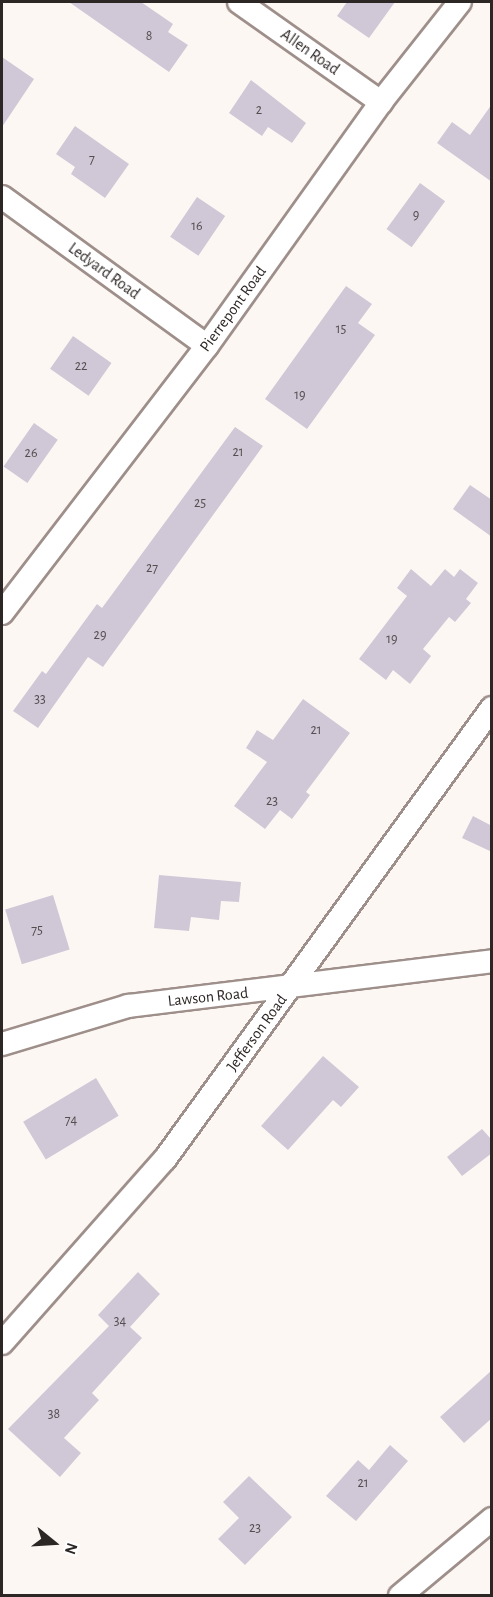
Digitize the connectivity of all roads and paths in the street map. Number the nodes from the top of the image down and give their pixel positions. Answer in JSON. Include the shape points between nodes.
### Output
{"nodes":[{"id":1,"x":239,"y":2,"type":"edge"},
{"id":2,"x":460,"y":2,"type":"edge"},
{"id":3,"x":381,"y":102,"type":"junction"},
{"id":4,"x":2,"y":196,"type":"edge"},
{"id":5,"x":207,"y":346,"type":"junction"},
{"id":6,"x":2,"y":613,"type":"edge"},
{"id":7,"x":492,"y":708,"type":"edge"},
{"id":8,"x":492,"y":961,"type":"edge"},
{"id":9,"x":290,"y":988,"type":"junction"},
{"id":10,"x":2,"y":1044,"type":"edge"},
{"id":11,"x":2,"y":1342,"type":"edge"},
{"id":12,"x":492,"y":1519,"type":"edge"},
{"id":13,"x":409,"y":1592,"type":"edge"}],
"edges":[{"from":1,"to":3,"type":"street","name":"Allen Road"},
{"from":2,"to":3,"type":"street","name":"Pierrepont Road"},
{"from":3,"to":5,"type":"street","name":"Pierrepont Road"},
{"from":4,"to":5,"type":"street","name":"Ledyard Road"},
{"from":5,"to":6,"type":"street","name":"Pierrepont Road"},
{"from":7,"to":9,"type":"street","name":"Jefferson Road"},
{"from":8,"to":9,"type":"street","name":"Lawson Road"},
{"from":9,"to":10,"type":"street","name":"Lawson Road","via":[[128,1006]]},
{"from":9,"to":11,"type":"street","name":"Jefferson Road","via":[[165,1159]]},
{"from":12,"to":13,"type":"street"}]}
